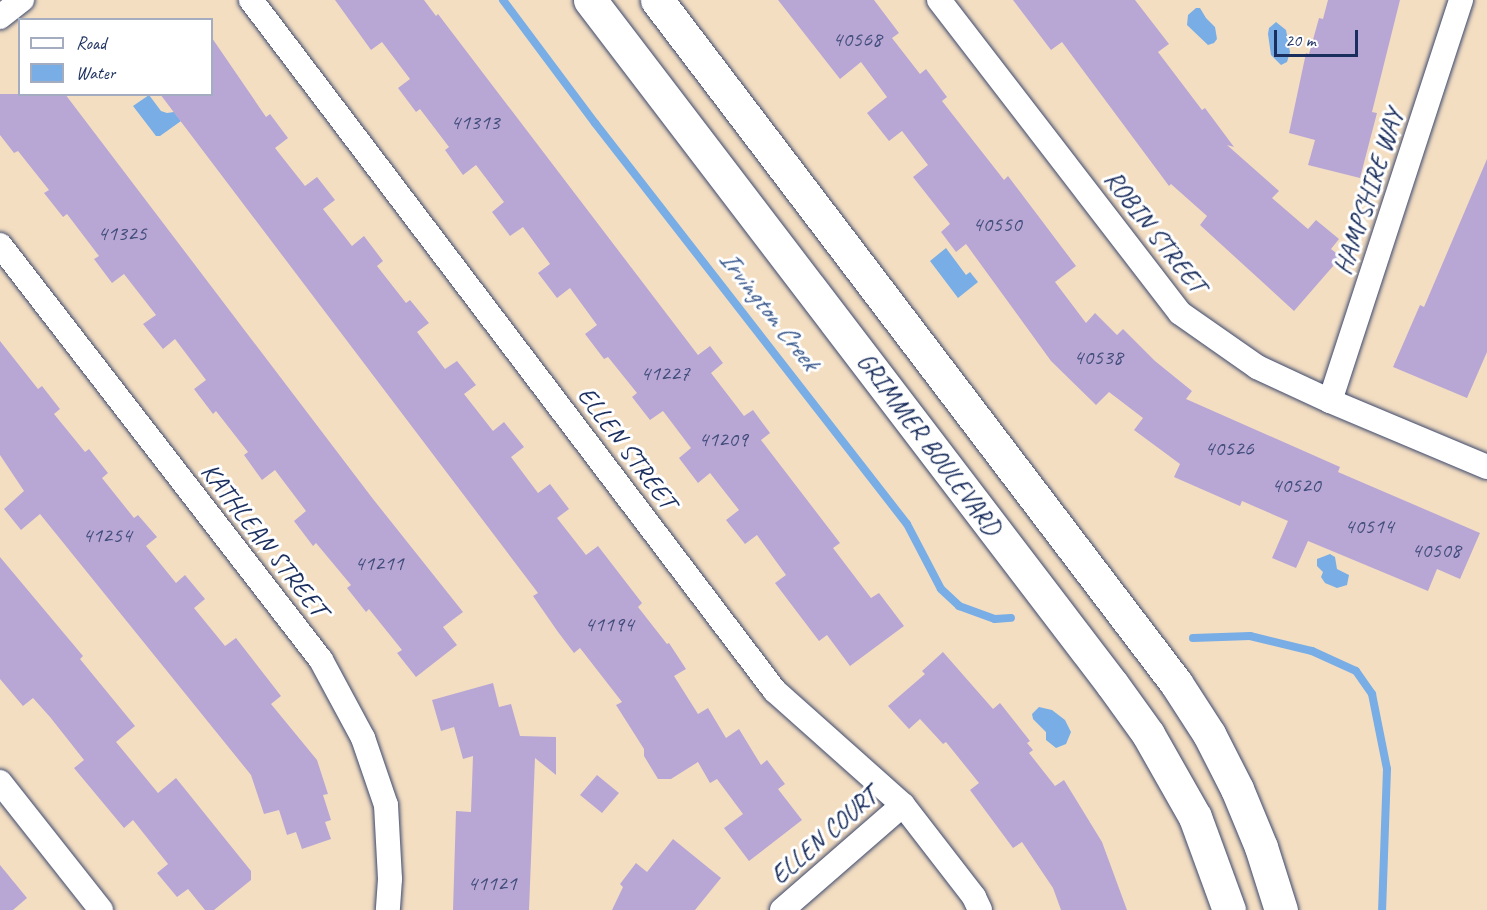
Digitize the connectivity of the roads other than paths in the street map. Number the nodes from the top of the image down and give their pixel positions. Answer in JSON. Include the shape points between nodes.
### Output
{"nodes":[{"id":1,"x":22,"y":0,"type":"edge"},
{"id":2,"x":251,"y":0,"type":"edge"},
{"id":3,"x":590,"y":0,"type":"edge"},
{"id":4,"x":657,"y":0,"type":"edge"},
{"id":5,"x":939,"y":0,"type":"edge"},
{"id":6,"x":1461,"y":0,"type":"edge"},
{"id":7,"x":0,"y":17,"type":"edge"},
{"id":8,"x":0,"y":245,"type":"edge"},
{"id":9,"x":1330,"y":401,"type":"junction"},
{"id":10,"x":1487,"y":467,"type":"edge"},
{"id":11,"x":0,"y":782,"type":"edge"},
{"id":12,"x":903,"y":805,"type":"junction"},
{"id":13,"x":101,"y":910,"type":"edge"},
{"id":14,"x":388,"y":910,"type":"edge"},
{"id":15,"x":782,"y":910,"type":"edge"},
{"id":16,"x":980,"y":910,"type":"edge"},
{"id":17,"x":1229,"y":910,"type":"edge"},
{"id":18,"x":1281,"y":910,"type":"edge"}],
"edges":[{"from":1,"to":7,"type":"street"},
{"from":2,"to":12,"type":"street","name":"ELLEN STREET","via":[[776,691]]},
{"from":3,"to":17,"type":"main road","name":"GRIMMER BOULEVARD","via":[[1148,734],[1195,817]]},
{"from":4,"to":18,"type":"main road","name":"GRIMMER BOULEVARD","via":[[1176,683],[1209,734],[1237,789]]},
{"from":5,"to":9,"type":"street","name":"ROBIN STREET","via":[[1180,312],[1257,367]]},
{"from":6,"to":9,"type":"street","name":"HAMPSHIRE WAY"},
{"from":8,"to":14,"type":"street","name":"KATHLEAN STREET","via":[[321,660],[363,738],[386,805]]},
{"from":9,"to":10,"type":"street","name":"ROBIN STREET"},
{"from":11,"to":13,"type":"street"},
{"from":12,"to":15,"type":"street","name":"ELLEN COURT"},
{"from":12,"to":16,"type":"street","name":"ELLEN STREET","via":[[975,897]]}]}
